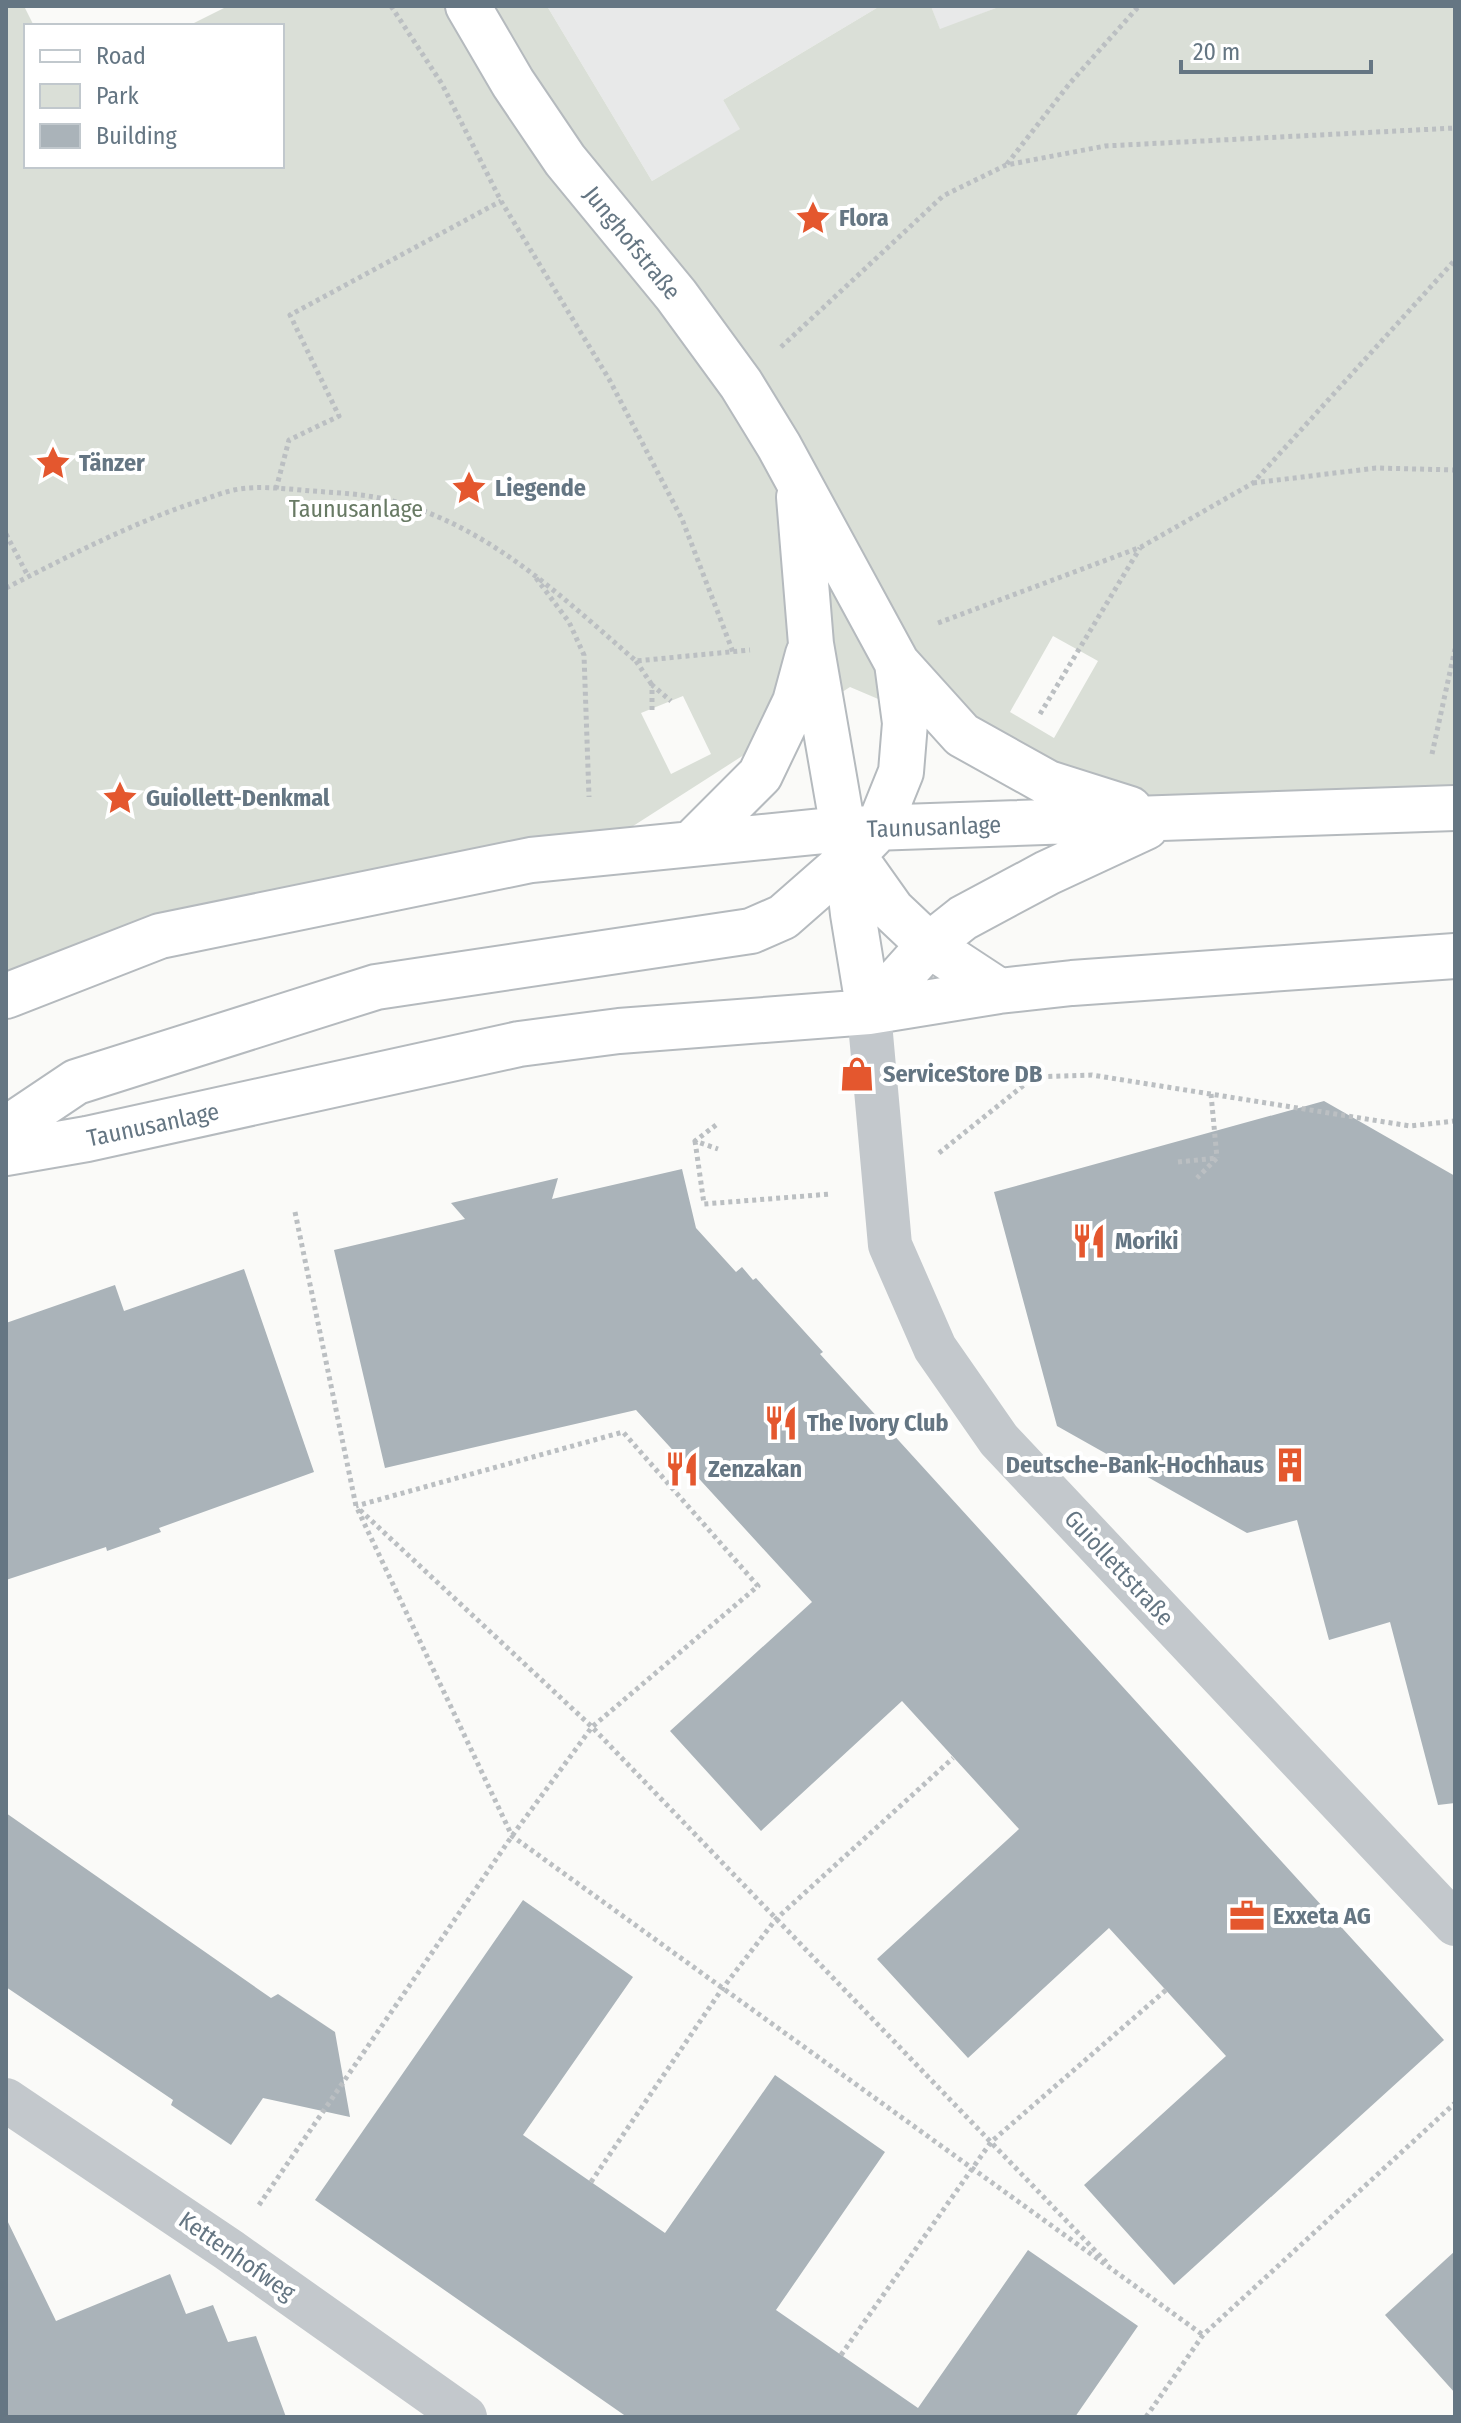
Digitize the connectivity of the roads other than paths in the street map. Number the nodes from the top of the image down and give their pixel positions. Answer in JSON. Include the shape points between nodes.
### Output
{"nodes":[{"id":1,"x":468,"y":6,"type":"edge"},
{"id":2,"x":797,"y":479,"type":"junction"},
{"id":3,"x":811,"y":644,"type":"junction"},
{"id":4,"x":897,"y":663,"type":"junction"},
{"id":5,"x":1438,"y":809,"type":"edge"},
{"id":6,"x":1162,"y":820,"type":"junction"},
{"id":7,"x":856,"y":843,"type":"junction"},
{"id":8,"x":691,"y":844,"type":"junction"},
{"id":9,"x":929,"y":945,"type":"junction"},
{"id":10,"x":1455,"y":956,"type":"edge"},
{"id":11,"x":999,"y":991,"type":"junction"},
{"id":12,"x":6,"y":996,"type":"edge"},
{"id":13,"x":869,"y":1012,"type":"junction"},
{"id":14,"x":6,"y":1129,"type":"edge"},
{"id":15,"x":6,"y":1153,"type":"edge"},
{"id":16,"x":1455,"y":1924,"type":"edge"},
{"id":17,"x":6,"y":2100,"type":"edge"},
{"id":18,"x":465,"y":2417,"type":"edge"}],
"edges":[{"from":1,"to":2,"type":"main road","name":"Junghofstraße","via":[[565,160],[741,384]]},
{"from":2,"to":3,"type":"main road","name":"Junghofstraße"},
{"from":2,"to":4,"type":"main road","name":"Junghofstraße"},
{"from":3,"to":7,"type":"main road","name":"Junghofstraße"},
{"from":3,"to":8,"type":"main road","via":[[795,702],[760,775]]},
{"from":4,"to":6,"type":"main road","via":[[962,735],[1048,783]]},
{"from":4,"to":7,"type":"main road","name":"Junghofstraße","via":[[905,723],[901,772]]},
{"from":5,"to":6,"type":"main road","name":"Taunusanlage"},
{"from":6,"to":7,"type":"main road","name":"Taunusanlage"},
{"from":6,"to":9,"type":"main road","name":"Taunusanlage","via":[[963,918]]},
{"from":7,"to":8,"type":"main road","name":"Taunusanlage"},
{"from":7,"to":9,"type":"main road","via":[[892,910]]},
{"from":7,"to":13,"type":"main road","via":[[853,914]]},
{"from":7,"to":14,"type":"main road","via":[[783,917],[751,931],[376,987],[76,1082]]},
{"from":8,"to":12,"type":"main road","name":"Taunusanlage","via":[[531,860],[160,936]]},
{"from":9,"to":11,"type":"main road"},
{"from":9,"to":13,"type":"main road","name":"Taunusanlage"},
{"from":10,"to":11,"type":"main road","name":"Taunusanlage"},
{"from":11,"to":13,"type":"main road","name":"Taunusanlage"},
{"from":13,"to":15,"type":"main road","name":"Taunusanlage","via":[[519,1044]]},
{"from":13,"to":16,"type":"street","name":"Guiollettstraße","via":[[890,1245],[935,1348],[999,1440]]},
{"from":17,"to":18,"type":"street","name":"Kettenhofweg"}]}
